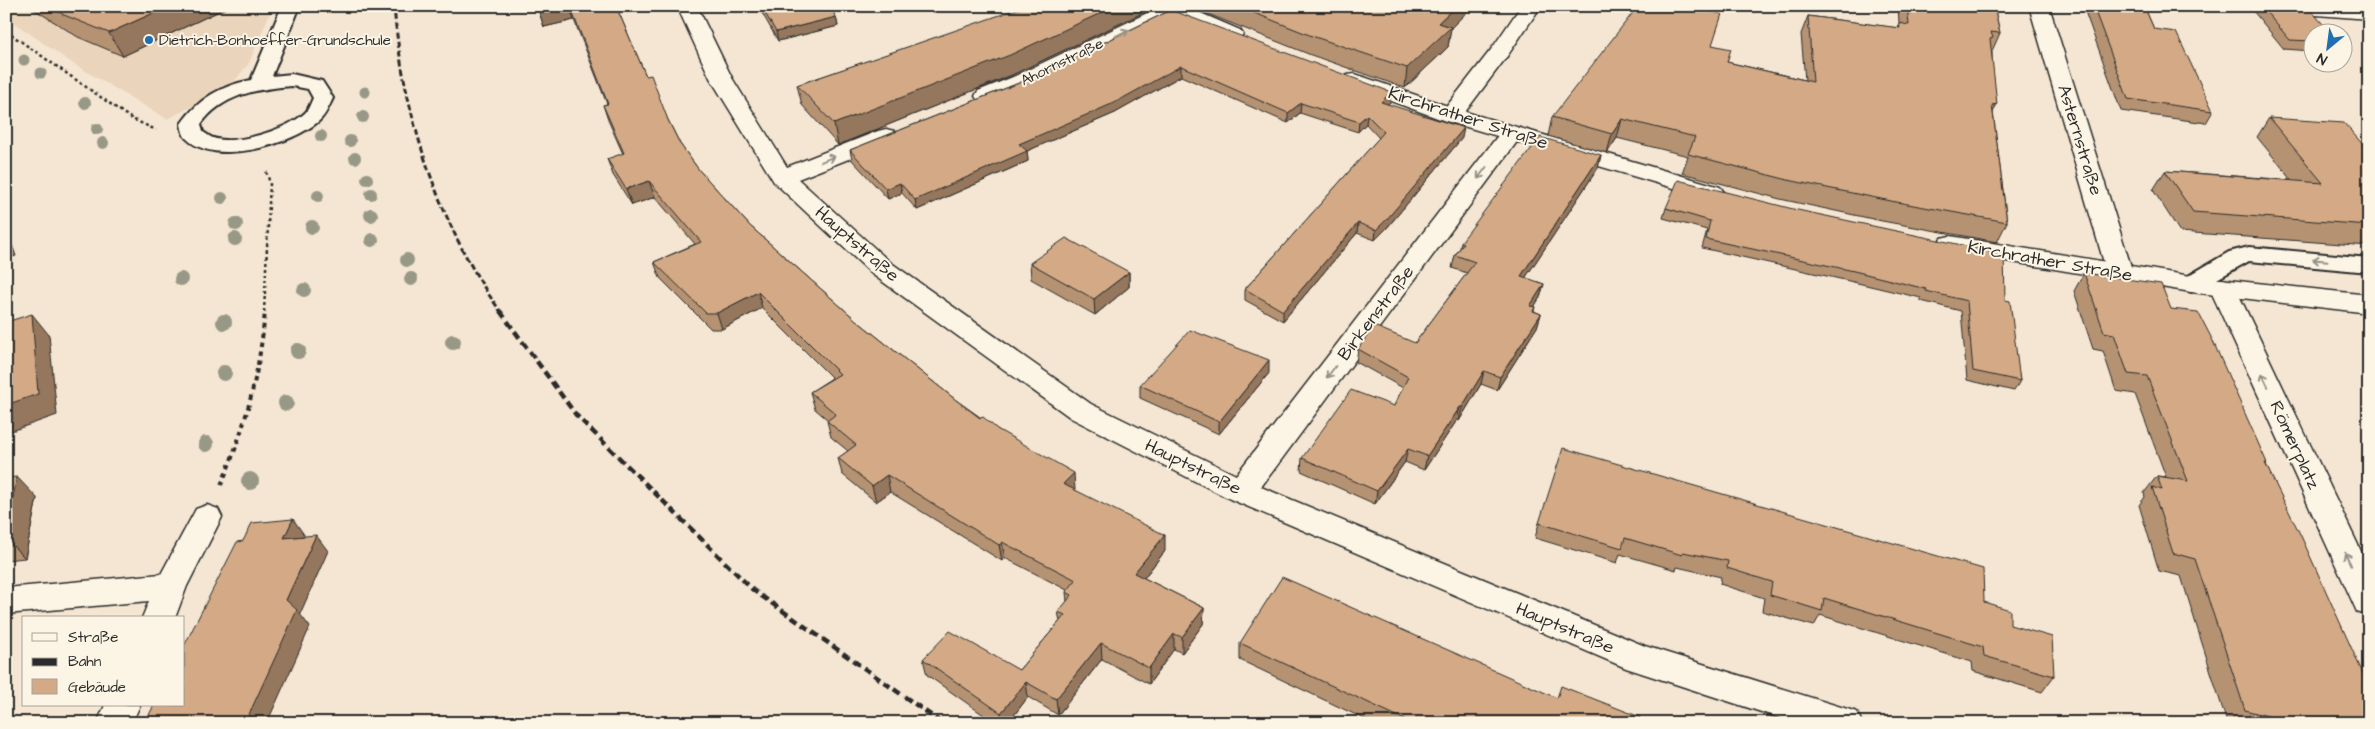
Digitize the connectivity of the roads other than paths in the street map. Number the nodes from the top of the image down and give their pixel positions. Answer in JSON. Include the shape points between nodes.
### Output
{"nodes":[{"id":1,"x":292,"y":6,"type":"edge"},
{"id":2,"x":687,"y":6,"type":"edge"},
{"id":3,"x":1530,"y":6,"type":"edge"},
{"id":4,"x":2040,"y":6,"type":"edge"},
{"id":5,"x":2276,"y":6,"type":"edge"},
{"id":6,"x":1169,"y":8,"type":"edge"},
{"id":7,"x":2369,"y":13,"type":"edge"},
{"id":8,"x":1252,"y":42,"type":"edge"},
{"id":9,"x":1333,"y":72,"type":"edge"},
{"id":10,"x":260,"y":82,"type":"junction"},
{"id":11,"x":966,"y":104,"type":"edge"},
{"id":12,"x":1451,"y":115,"type":"junction"},
{"id":13,"x":902,"y":129,"type":"edge"},
{"id":14,"x":1511,"y":134,"type":"junction"},
{"id":15,"x":782,"y":177,"type":"junction"},
{"id":16,"x":1735,"y":198,"type":"edge"},
{"id":17,"x":1929,"y":240,"type":"edge"},
{"id":18,"x":2369,"y":265,"type":"edge"},
{"id":19,"x":2120,"y":273,"type":"junction"},
{"id":20,"x":2191,"y":284,"type":"junction"},
{"id":21,"x":2222,"y":287,"type":"junction"},
{"id":22,"x":2369,"y":304,"type":"edge"},
{"id":23,"x":1241,"y":491,"type":"junction"},
{"id":24,"x":207,"y":517,"type":"road end"},
{"id":25,"x":171,"y":586,"type":"junction"},
{"id":26,"x":6,"y":601,"type":"edge"},
{"id":27,"x":2369,"y":603,"type":"edge"},
{"id":28,"x":159,"y":616,"type":"edge"},
{"id":29,"x":122,"y":706,"type":"edge"},
{"id":30,"x":114,"y":723,"type":"edge"},
{"id":31,"x":1845,"y":723,"type":"edge"}],
"edges":[{"from":1,"to":10,"type":"lane"},
{"from":2,"to":15,"type":"street","name":"Hauptstraße","via":[[721,78]]},
{"from":3,"to":12,"type":"street","via":[[1501,51]]},
{"from":4,"to":19,"type":"street","name":"Asternstraße"},
{"from":5,"to":7,"type":"street"},
{"from":6,"to":8,"type":"street"},
{"from":11,"to":6,"type":"street","name":"Ahornstraße","one_way":true,"via":[[1021,82]]},
{"from":9,"to":12,"type":"street","name":"Kirchrather Straße"},
{"from":10,"to":10,"type":"lane","via":[[292,80],[315,85],[323,98],[314,114],[290,130],[257,142],[207,143],[194,135],[191,124],[199,112],[236,89]]},
{"from":12,"to":14,"type":"street","name":"Kirchrather Straße"},
{"from":15,"to":13,"type":"street","one_way":true},
{"from":14,"to":16,"type":"street","name":"Kirchrather Straße"},
{"from":14,"to":23,"type":"street","name":"Birkenstraße","one_way":true},
{"from":15,"to":23,"type":"street","name":"Hauptstraße","via":[[881,268],[1081,411]]},
{"from":17,"to":19,"type":"street","name":"Kirchrather Straße"},
{"from":18,"to":20,"type":"lane","one_way":true,"via":[[2249,254],[2237,257]]},
{"from":19,"to":20,"type":"street","name":"Kirchrather Straße"},
{"from":20,"to":21,"type":"street","name":"Kirchrather Straße"},
{"from":21,"to":22,"type":"street","name":"Kirchrather Straße"},
{"from":27,"to":21,"type":"street","name":"Römerplatz","one_way":true},
{"from":23,"to":31,"type":"street","name":"Hauptstraße","via":[[1638,658]]},
{"from":24,"to":25,"type":"street"},
{"from":25,"to":26,"type":"street"},
{"from":25,"to":28,"type":"street"},
{"from":29,"to":30,"type":"street"}]}
